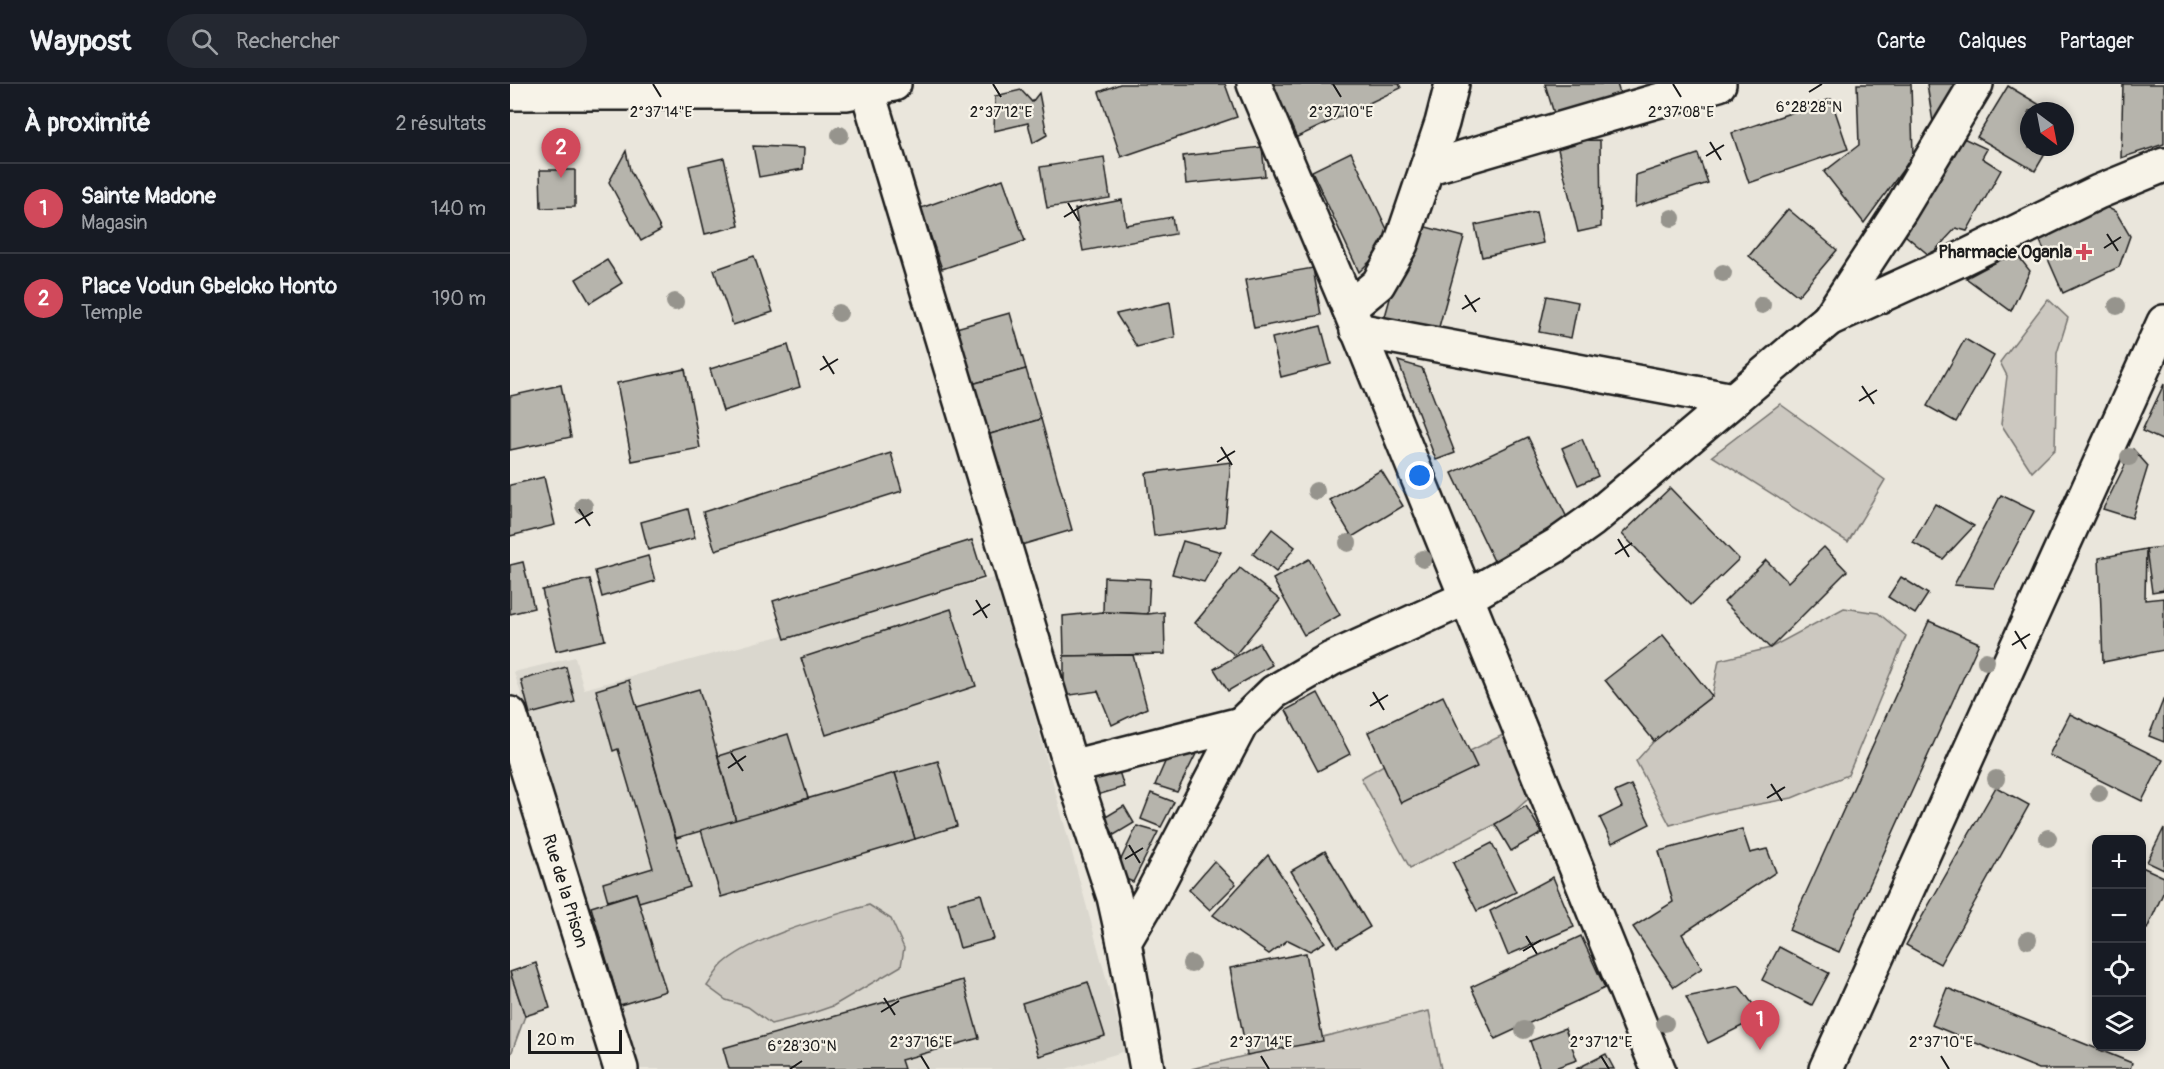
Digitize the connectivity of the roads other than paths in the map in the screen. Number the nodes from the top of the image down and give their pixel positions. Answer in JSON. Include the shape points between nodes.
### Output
{"nodes":[{"id":1,"x":1254,"y":84,"type":"edge"},
{"id":2,"x":1452,"y":84,"type":"edge"},
{"id":3,"x":1719,"y":84,"type":"edge"},
{"id":4,"x":1976,"y":84,"type":"edge"},
{"id":5,"x":881,"y":87,"type":"edge"},
{"id":6,"x":510,"y":93,"type":"edge"},
{"id":7,"x":2164,"y":165,"type":"edge"},
{"id":8,"x":1427,"y":168,"type":"junction"},
{"id":9,"x":1353,"y":319,"type":"junction"},
{"id":10,"x":1829,"y":319,"type":"junction"},
{"id":11,"x":2164,"y":322,"type":"edge"},
{"id":12,"x":1733,"y":400,"type":"junction"},
{"id":13,"x":1466,"y":598,"type":"junction"},
{"id":14,"x":510,"y":714,"type":"edge"},
{"id":15,"x":1240,"y":724,"type":"junction"},
{"id":16,"x":1071,"y":766,"type":"junction"},
{"id":17,"x":1124,"y":942,"type":"junction"},
{"id":18,"x":1141,"y":1067,"type":"edge"},
{"id":19,"x":621,"y":1069,"type":"edge"},
{"id":20,"x":1658,"y":1069,"type":"edge"},
{"id":21,"x":1827,"y":1069,"type":"edge"}],
"edges":[{"from":1,"to":9,"type":"street"},
{"from":2,"to":8,"type":"street"},
{"from":3,"to":8,"type":"street"},
{"from":4,"to":10,"type":"street"},
{"from":5,"to":6,"type":"street","via":[[846,93]]},
{"from":5,"to":16,"type":"street"},
{"from":7,"to":10,"type":"street","via":[[2098,192]]},
{"from":8,"to":9,"type":"street","via":[[1401,244]]},
{"from":9,"to":12,"type":"street"},
{"from":9,"to":13,"type":"street"},
{"from":10,"to":12,"type":"street"},
{"from":11,"to":21,"type":"street"},
{"from":12,"to":13,"type":"street","via":[[1592,520]]},
{"from":13,"to":15,"type":"street","via":[[1331,659],[1274,692]]},
{"from":13,"to":20,"type":"street"},
{"from":14,"to":19,"type":"street","name":"Rue de la Prison"},
{"from":15,"to":16,"type":"street"},
{"from":15,"to":17,"type":"street"},
{"from":16,"to":17,"type":"street","via":[[1114,897]]},
{"from":17,"to":18,"type":"street"}]}
